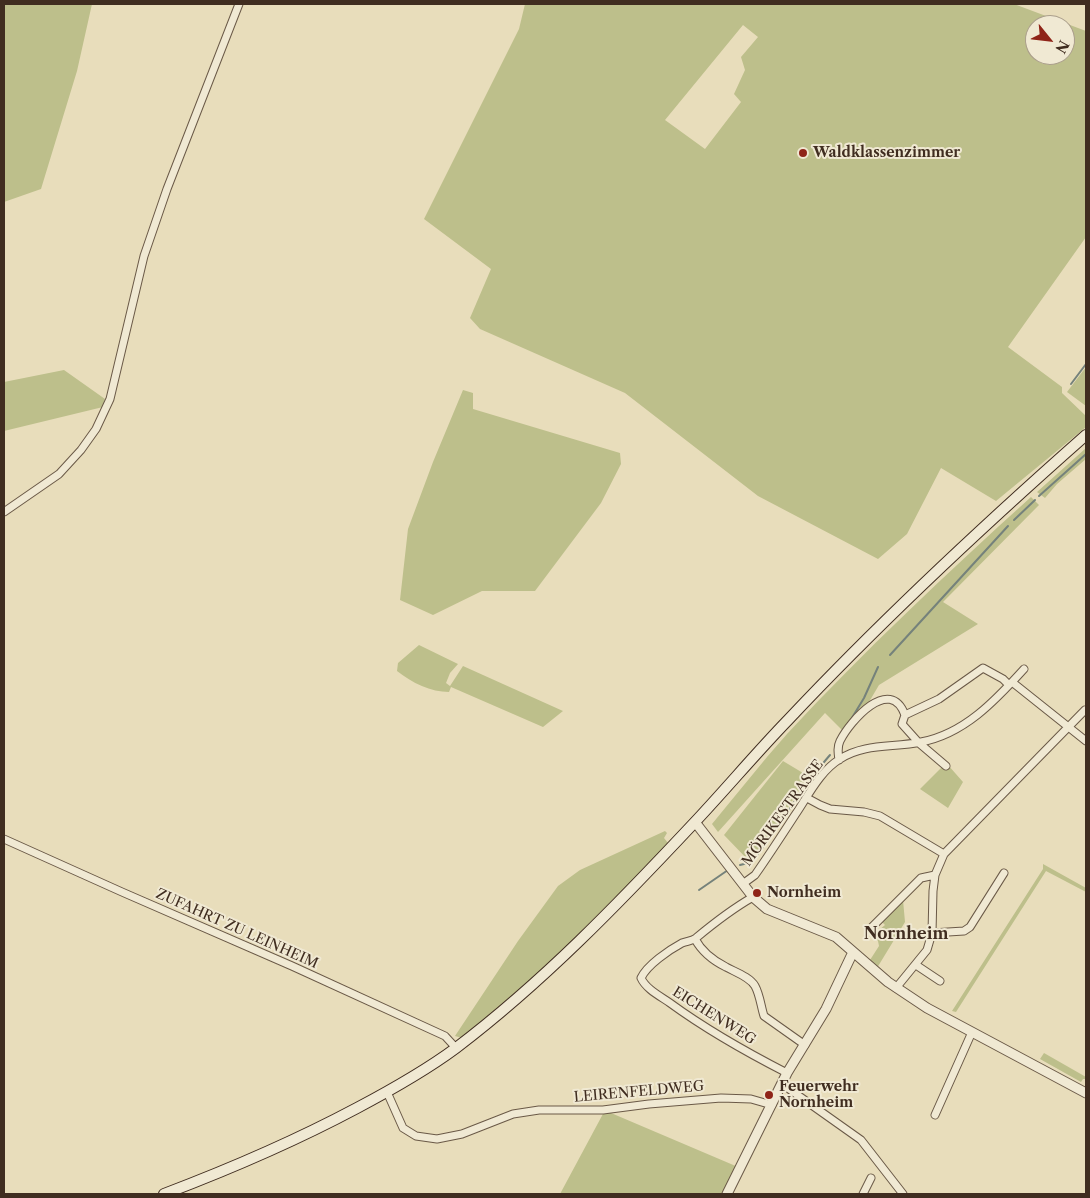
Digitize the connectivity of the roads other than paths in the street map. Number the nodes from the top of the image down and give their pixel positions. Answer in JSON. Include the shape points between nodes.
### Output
{"nodes":[{"id":1,"x":239,"y":4,"type":"edge"},
{"id":2,"x":1086,"y":435,"type":"edge"},
{"id":3,"x":4,"y":512,"type":"edge"},
{"id":4,"x":1024,"y":669,"type":"dead end"},
{"id":5,"x":1011,"y":684,"type":"junction"},
{"id":6,"x":1085,"y":710,"type":"edge"},
{"id":7,"x":905,"y":715,"type":"junction"},
{"id":8,"x":1069,"y":727,"type":"junction"},
{"id":9,"x":1086,"y":741,"type":"edge"},
{"id":10,"x":919,"y":743,"type":"junction"},
{"id":11,"x":838,"y":760,"type":"junction"},
{"id":12,"x":946,"y":766,"type":"dead end"},
{"id":13,"x":807,"y":798,"type":"junction"},
{"id":14,"x":695,"y":822,"type":"junction"},
{"id":15,"x":4,"y":839,"type":"edge"},
{"id":16,"x":944,"y":854,"type":"junction"},
{"id":17,"x":1004,"y":873,"type":"dead end"},
{"id":18,"x":935,"y":875,"type":"junction"},
{"id":19,"x":744,"y":884,"type":"junction"},
{"id":20,"x":753,"y":897,"type":"junction"},
{"id":21,"x":870,"y":928,"type":"dead end"},
{"id":22,"x":932,"y":933,"type":"junction"},
{"id":23,"x":695,"y":939,"type":"junction"},
{"id":24,"x":853,"y":952,"type":"junction"},
{"id":25,"x":916,"y":965,"type":"junction"},
{"id":26,"x":940,"y":981,"type":"dead end"},
{"id":27,"x":896,"y":988,"type":"junction"},
{"id":28,"x":972,"y":1032,"type":"junction"},
{"id":29,"x":805,"y":1045,"type":"junction"},
{"id":30,"x":456,"y":1048,"type":"junction"},
{"id":31,"x":788,"y":1073,"type":"junction"},
{"id":32,"x":782,"y":1084,"type":"junction"},
{"id":33,"x":387,"y":1092,"type":"junction"},
{"id":34,"x":1086,"y":1093,"type":"edge"},
{"id":35,"x":772,"y":1105,"type":"junction"},
{"id":36,"x":935,"y":1115,"type":"dead end"},
{"id":37,"x":871,"y":1178,"type":"dead end"},
{"id":38,"x":164,"y":1194,"type":"edge"},
{"id":39,"x":728,"y":1194,"type":"edge"},
{"id":40,"x":863,"y":1194,"type":"edge"},
{"id":41,"x":903,"y":1194,"type":"edge"}],
"edges":[{"from":1,"to":3,"type":"street","via":[[144,256],[110,400],[82,450],[59,474]]},
{"from":2,"to":14,"type":"main road","via":[[890,616],[786,721]]},
{"from":4,"to":5,"type":"street","name":"MÖRIKESTRASSE"},
{"from":5,"to":7,"type":"street","via":[[983,668],[944,696]]},
{"from":5,"to":8,"type":"street"},
{"from":5,"to":10,"type":"street","name":"MÖRIKESTRASSE","via":[[984,710],[957,729]]},
{"from":6,"to":8,"type":"street"},
{"from":7,"to":10,"type":"street","via":[[902,724]]},
{"from":7,"to":11,"type":"street","via":[[900,705],[891,700],[871,704],[841,739]]},
{"from":8,"to":9,"type":"street"},
{"from":8,"to":16,"type":"street"},
{"from":10,"to":11,"type":"street","name":"MÖRIKESTRASSE","via":[[864,748]]},
{"from":10,"to":12,"type":"street"},
{"from":11,"to":13,"type":"street","name":"MÖRIKESTRASSE","via":[[822,775]]},
{"from":13,"to":16,"type":"street","via":[[830,809],[880,816]]},
{"from":13,"to":19,"type":"street","name":"MÖRIKESTRASSE","via":[[755,875]]},
{"from":14,"to":19,"type":"street"},
{"from":14,"to":30,"type":"main road","via":[[577,944]]},
{"from":15,"to":30,"type":"street","name":"ZUFAHRT ZU LEINHEIM","via":[[445,1036]]},
{"from":16,"to":18,"type":"street"},
{"from":17,"to":22,"type":"street","via":[[970,927],[964,931]]},
{"from":18,"to":21,"type":"street","via":[[921,878]]},
{"from":18,"to":22,"type":"street"},
{"from":19,"to":20,"type":"street"},
{"from":20,"to":23,"type":"street"},
{"from":20,"to":24,"type":"street","via":[[768,910],[836,937]]},
{"from":22,"to":25,"type":"street","via":[[927,950]]},
{"from":23,"to":29,"type":"street","via":[[709,956],[755,985],[764,1016]]},
{"from":23,"to":31,"type":"street","name":"EICHENWEG","via":[[682,944],[646,969],[642,981],[710,1032]]},
{"from":24,"to":27,"type":"street"},
{"from":24,"to":29,"type":"street"},
{"from":25,"to":26,"type":"street"},
{"from":25,"to":27,"type":"street"},
{"from":27,"to":28,"type":"street"},
{"from":28,"to":34,"type":"street"},
{"from":28,"to":36,"type":"street"},
{"from":29,"to":31,"type":"street"},
{"from":30,"to":33,"type":"main road"},
{"from":31,"to":32,"type":"street"},
{"from":32,"to":35,"type":"street"},
{"from":32,"to":41,"type":"street","via":[[861,1140]]},
{"from":33,"to":35,"type":"street","name":"LEIRENFELDWEG","via":[[403,1128],[416,1136],[437,1139],[462,1134],[513,1114],[539,1110],[603,1110],[720,1098],[751,1099]]},
{"from":33,"to":38,"type":"main road","via":[[260,1155]]},
{"from":35,"to":39,"type":"street"},
{"from":37,"to":40,"type":"street"}]}
